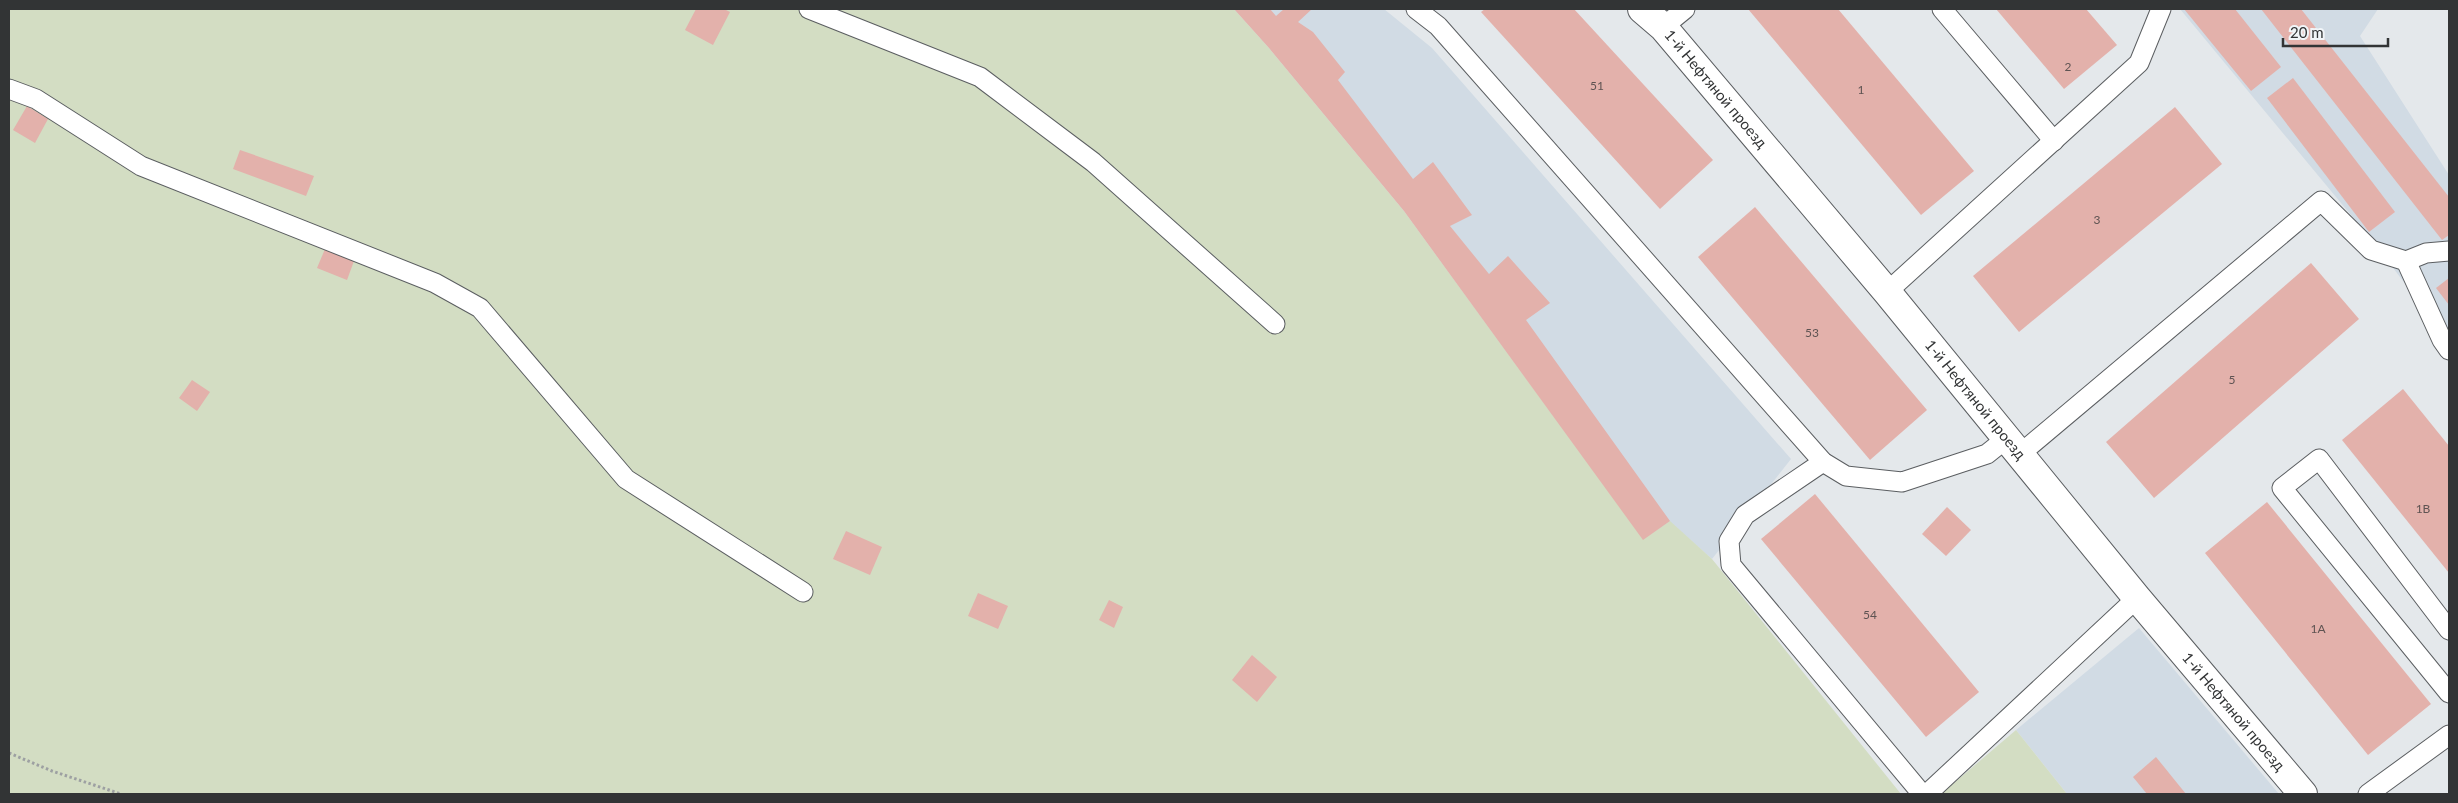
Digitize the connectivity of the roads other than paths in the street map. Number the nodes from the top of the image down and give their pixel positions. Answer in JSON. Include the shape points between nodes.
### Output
{"nodes":[{"id":1,"x":809,"y":9,"type":"edge"},
{"id":2,"x":1416,"y":9,"type":"edge"},
{"id":3,"x":1642,"y":9,"type":"edge"},
{"id":4,"x":1685,"y":9,"type":"edge"},
{"id":5,"x":1942,"y":9,"type":"edge"},
{"id":6,"x":2161,"y":9,"type":"edge"},
{"id":7,"x":1663,"y":27,"type":"junction"},
{"id":8,"x":9,"y":89,"type":"edge"},
{"id":9,"x":2054,"y":141,"type":"junction"},
{"id":10,"x":2449,"y":250,"type":"edge"},
{"id":11,"x":2406,"y":261,"type":"junction"},
{"id":12,"x":1887,"y":292,"type":"junction"},
{"id":13,"x":1275,"y":324,"type":"dead end"},
{"id":14,"x":2449,"y":350,"type":"edge"},
{"id":15,"x":2013,"y":446,"type":"junction"},
{"id":16,"x":1824,"y":462,"type":"junction"},
{"id":17,"x":803,"y":592,"type":"dead end"},
{"id":18,"x":2137,"y":598,"type":"junction"},
{"id":19,"x":2449,"y":630,"type":"edge"},
{"id":20,"x":2449,"y":693,"type":"edge"},
{"id":21,"x":2449,"y":735,"type":"edge"},
{"id":22,"x":1922,"y":794,"type":"edge"},
{"id":23,"x":1926,"y":794,"type":"edge"},
{"id":24,"x":2303,"y":794,"type":"edge"},
{"id":25,"x":2368,"y":794,"type":"edge"}],
"edges":[{"from":1,"to":13,"type":"lane","via":[[980,77],[1093,162]]},
{"from":2,"to":16,"type":"lane","via":[[1438,26]]},
{"from":3,"to":7,"type":"street","name":"1-й Нефтяной проезд"},
{"from":4,"to":7,"type":"lane"},
{"from":5,"to":9,"type":"lane"},
{"from":6,"to":9,"type":"lane","via":[[2139,63]]},
{"from":7,"to":12,"type":"street","name":"1-й Нефтяной проезд"},
{"from":8,"to":17,"type":"lane","via":[[36,98],[141,166],[435,283],[480,308],[626,479]]},
{"from":9,"to":12,"type":"lane"},
{"from":10,"to":11,"type":"lane","via":[[2426,253]]},
{"from":11,"to":14,"type":"lane"},
{"from":11,"to":15,"type":"lane","via":[[2371,250],[2321,201]]},
{"from":12,"to":15,"type":"street","name":"1-й Нефтяной проезд"},
{"from":15,"to":16,"type":"lane","via":[[1902,482],[1846,476]]},
{"from":15,"to":18,"type":"street","name":"1-й Нефтяной проезд"},
{"from":16,"to":22,"type":"lane","via":[[1745,515],[1729,540],[1731,565]]},
{"from":18,"to":23,"type":"lane"},
{"from":18,"to":24,"type":"street","name":"1-й Нефтяной проезд"},
{"from":19,"to":20,"type":"lane","via":[[2319,459],[2282,488]]},
{"from":21,"to":25,"type":"lane"}]}
